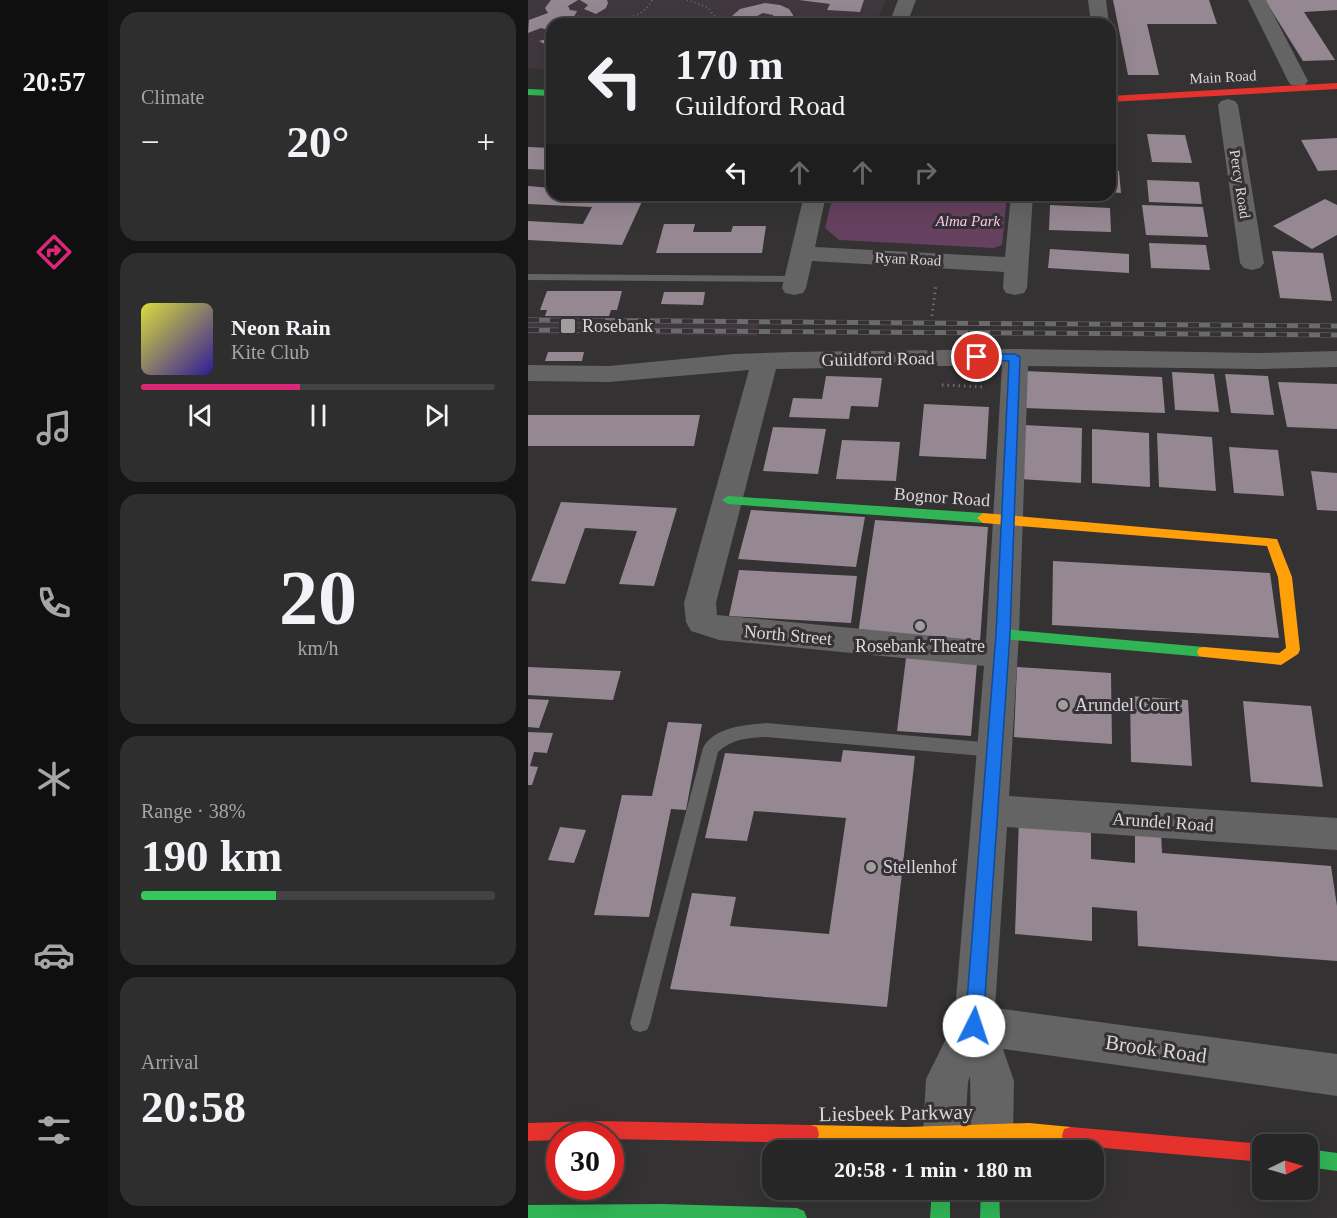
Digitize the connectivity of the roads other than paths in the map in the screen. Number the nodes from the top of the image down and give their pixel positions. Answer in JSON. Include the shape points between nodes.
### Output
{"nodes":[{"id":1,"x":907,"y":0,"type":"edge"},
{"id":2,"x":1096,"y":0,"type":"edge"},
{"id":3,"x":1257,"y":0,"type":"edge"},
{"id":4,"x":900,"y":18,"type":"edge"},
{"id":5,"x":1099,"y":18,"type":"edge"},
{"id":6,"x":1298,"y":81,"type":"dead end"},
{"id":7,"x":1337,"y":86,"type":"edge"},
{"id":8,"x":528,"y":92,"type":"edge"},
{"id":9,"x":546,"y":93,"type":"edge"},
{"id":10,"x":1337,"y":98,"type":"edge"},
{"id":11,"x":1116,"y":99,"type":"edge"},
{"id":12,"x":1228,"y":105,"type":"junction"},
{"id":13,"x":1116,"y":111,"type":"edge"},
{"id":14,"x":814,"y":201,"type":"edge"},
{"id":15,"x":1021,"y":201,"type":"edge"},
{"id":16,"x":1252,"y":263,"type":"dead end"},
{"id":17,"x":797,"y":272,"type":"junction"},
{"id":18,"x":528,"y":277,"type":"edge"},
{"id":19,"x":1015,"y":357,"type":"junction"},
{"id":20,"x":1337,"y":358,"type":"edge"},
{"id":21,"x":765,"y":361,"type":"junction"},
{"id":22,"x":528,"y":373,"type":"edge"},
{"id":23,"x":728,"y":500,"type":"junction"},
{"id":24,"x":1007,"y":519,"type":"junction"},
{"id":25,"x":1002,"y":644,"type":"junction"},
{"id":26,"x":994,"y":750,"type":"junction"},
{"id":27,"x":990,"y":810,"type":"junction"},
{"id":28,"x":1337,"y":834,"type":"edge"},
{"id":29,"x":640,"y":1023,"type":"dead end"},
{"id":30,"x":974,"y":1026,"type":"junction"},
{"id":31,"x":1337,"y":1075,"type":"edge"},
{"id":32,"x":528,"y":1132,"type":"edge"},
{"id":33,"x":931,"y":1140,"type":"edge"},
{"id":34,"x":944,"y":1140,"type":"edge"},
{"id":35,"x":992,"y":1140,"type":"edge"},
{"id":36,"x":996,"y":1140,"type":"edge"},
{"id":37,"x":1252,"y":1152,"type":"edge"},
{"id":38,"x":1318,"y":1159,"type":"edge"},
{"id":39,"x":1337,"y":1162,"type":"edge"},
{"id":40,"x":941,"y":1200,"type":"edge"},
{"id":41,"x":990,"y":1200,"type":"edge"},
{"id":42,"x":528,"y":1215,"type":"edge"},
{"id":43,"x":797,"y":1218,"type":"edge"},
{"id":44,"x":940,"y":1218,"type":"edge"},
{"id":45,"x":990,"y":1218,"type":"edge"}],
"edges":[{"from":1,"to":4,"type":"street"},
{"from":2,"to":5,"type":"street"},
{"from":3,"to":6,"type":"street"},
{"from":7,"to":11,"type":"main road","name":"Main Road"},
{"from":8,"to":9,"type":"main road"},
{"from":10,"to":12,"type":"main road","name":"Main Road"},
{"from":12,"to":13,"type":"main road","name":"Main Road"},
{"from":12,"to":16,"type":"street","name":"Percy Road"},
{"from":14,"to":17,"type":"street"},
{"from":15,"to":17,"type":"street","name":"Ryan Road","via":[[1015,276]]},
{"from":17,"to":18,"type":"lane"},
{"from":19,"to":20,"type":"street","name":"Guildford Road","via":[[1261,361]]},
{"from":19,"to":21,"type":"street","name":"Guildford Road"},
{"from":19,"to":24,"type":"street"},
{"from":21,"to":22,"type":"street","name":"Guildford Road","via":[[609,374]]},
{"from":21,"to":23,"type":"street"},
{"from":23,"to":24,"type":"main road","name":"Bognor Road"},
{"from":23,"to":25,"type":"street","name":"North Street","via":[[700,603],[702,622],[719,628]]},
{"from":24,"to":25,"type":"street"},
{"from":24,"to":25,"type":"main road","name":"Bognor Road","via":[[1272,542],[1282,566],[1293,650],[1281,659]]},
{"from":25,"to":26,"type":"street"},
{"from":26,"to":27,"type":"street"},
{"from":26,"to":29,"type":"lane","via":[[766,730],[733,733],[720,739],[711,748]]},
{"from":27,"to":28,"type":"street","name":"Arundel Road"},
{"from":27,"to":30,"type":"street"},
{"from":30,"to":31,"type":"street","name":"Brook Road"},
{"from":30,"to":34,"type":"street","via":[[947,1079]]},
{"from":30,"to":35,"type":"street","via":[[993,1081]]},
{"from":32,"to":33,"type":"main road","name":"Liesbeek Parkway","via":[[906,1136]]},
{"from":36,"to":37,"type":"main road","name":"Liesbeek Parkway","via":[[1029,1132]]},
{"from":38,"to":39,"type":"main road"},
{"from":40,"to":44,"type":"main road"},
{"from":41,"to":45,"type":"main road"},
{"from":42,"to":43,"type":"main road","via":[[695,1213]]}]}
